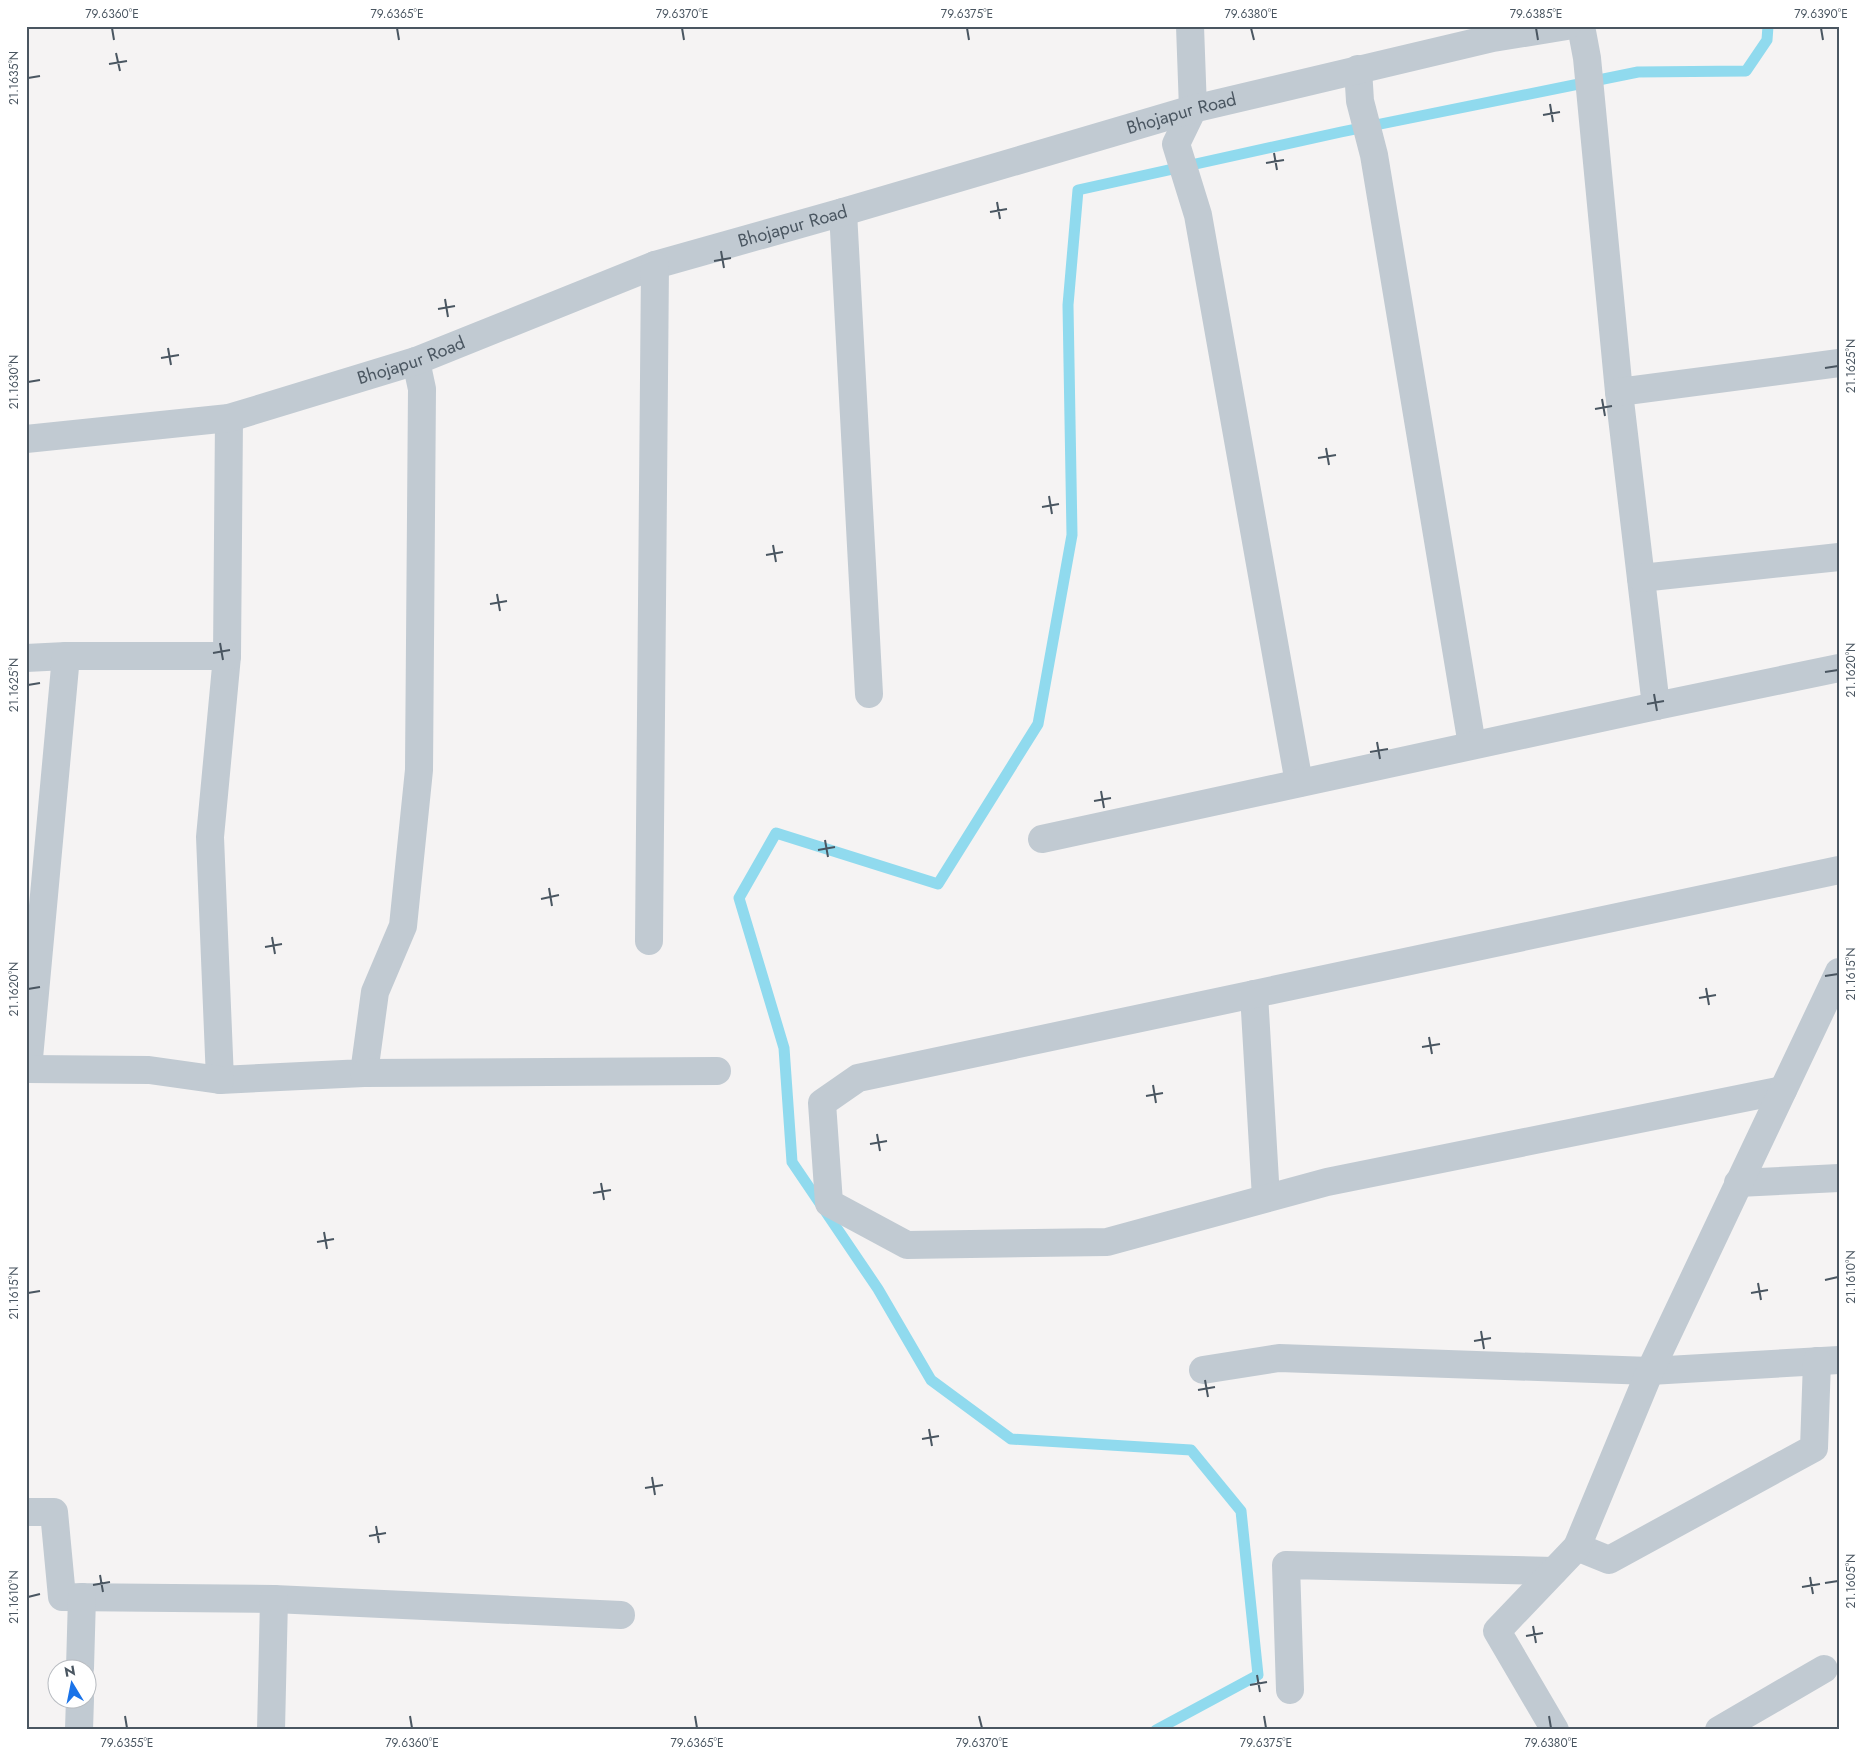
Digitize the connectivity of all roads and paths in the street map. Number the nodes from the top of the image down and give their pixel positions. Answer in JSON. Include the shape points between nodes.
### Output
{"nodes":[{"id":1,"x":1190,"y":26,"type":"edge"},
{"id":2,"x":1567,"y":26,"type":"edge"},
{"id":3,"x":1581,"y":26,"type":"edge"},
{"id":4,"x":1358,"y":69,"type":"junction"},
{"id":5,"x":1193,"y":109,"type":"junction"},
{"id":6,"x":843,"y":212,"type":"junction"},
{"id":7,"x":655,"y":265,"type":"junction"},
{"id":8,"x":416,"y":361,"type":"junction"},
{"id":9,"x":1839,"y":363,"type":"edge"},
{"id":10,"x":1619,"y":392,"type":"junction"},
{"id":11,"x":229,"y":418,"type":"junction"},
{"id":12,"x":26,"y":439,"type":"edge"},
{"id":13,"x":1839,"y":557,"type":"edge"},
{"id":14,"x":1641,"y":578,"type":"junction"},
{"id":15,"x":66,"y":656,"type":"junction"},
{"id":16,"x":227,"y":656,"type":"junction"},
{"id":17,"x":26,"y":658,"type":"edge"},
{"id":18,"x":1839,"y":668,"type":"edge"},
{"id":19,"x":869,"y":694,"type":"dead end"},
{"id":20,"x":1656,"y":706,"type":"junction"},
{"id":21,"x":1472,"y":745,"type":"junction"},
{"id":22,"x":1299,"y":783,"type":"junction"},
{"id":23,"x":1042,"y":839,"type":"dead end"},
{"id":24,"x":1839,"y":870,"type":"edge"},
{"id":25,"x":649,"y":942,"type":"dead end"},
{"id":26,"x":1839,"y":972,"type":"edge"},
{"id":27,"x":1254,"y":994,"type":"junction"},
{"id":28,"x":27,"y":1069,"type":"edge"},
{"id":29,"x":717,"y":1071,"type":"dead end"},
{"id":30,"x":364,"y":1072,"type":"junction"},
{"id":31,"x":220,"y":1080,"type":"junction"},
{"id":32,"x":1783,"y":1090,"type":"junction"},
{"id":33,"x":1839,"y":1178,"type":"edge"},
{"id":34,"x":1738,"y":1183,"type":"junction"},
{"id":35,"x":1266,"y":1198,"type":"junction"},
{"id":36,"x":1828,"y":1361,"type":"edge"},
{"id":37,"x":1203,"y":1370,"type":"dead end"},
{"id":38,"x":1650,"y":1371,"type":"junction"},
{"id":39,"x":26,"y":1512,"type":"edge"},
{"id":40,"x":1577,"y":1548,"type":"junction"},
{"id":41,"x":1554,"y":1571,"type":"junction"},
{"id":42,"x":82,"y":1597,"type":"junction"},
{"id":43,"x":274,"y":1599,"type":"junction"},
{"id":44,"x":621,"y":1615,"type":"dead end"},
{"id":45,"x":80,"y":1658,"type":"edge"},
{"id":46,"x":1824,"y":1669,"type":"dead end"},
{"id":47,"x":1290,"y":1690,"type":"dead end"},
{"id":48,"x":80,"y":1708,"type":"edge"},
{"id":49,"x":79,"y":1730,"type":"edge"},
{"id":50,"x":271,"y":1730,"type":"edge"},
{"id":51,"x":1555,"y":1730,"type":"edge"},
{"id":52,"x":1719,"y":1730,"type":"edge"}],
"edges":[{"from":1,"to":5,"type":"street"},
{"from":2,"to":4,"type":"street","name":"Bhojapur Road","via":[[1493,38]]},
{"from":3,"to":10,"type":"street","via":[[1592,106]]},
{"from":4,"to":5,"type":"street","name":"Bhojapur Road"},
{"from":4,"to":21,"type":"street","via":[[1360,101],[1374,155]]},
{"from":5,"to":6,"type":"street","name":"Bhojapur Road"},
{"from":5,"to":22,"type":"street","via":[[1176,144],[1198,215]]},
{"from":6,"to":7,"type":"street","name":"Bhojapur Road"},
{"from":6,"to":19,"type":"street"},
{"from":7,"to":8,"type":"street","name":"Bhojapur Road"},
{"from":7,"to":25,"type":"street"},
{"from":8,"to":11,"type":"street","name":"Bhojapur Road"},
{"from":8,"to":30,"type":"street","via":[[422,389],[419,770],[403,926],[375,992]]},
{"from":9,"to":10,"type":"street"},
{"from":10,"to":14,"type":"street"},
{"from":11,"to":12,"type":"street","name":"Bhojapur Road"},
{"from":11,"to":16,"type":"street"},
{"from":13,"to":14,"type":"street"},
{"from":14,"to":20,"type":"street"},
{"from":15,"to":16,"type":"street"},
{"from":15,"to":17,"type":"street"},
{"from":15,"to":28,"type":"street"},
{"from":16,"to":31,"type":"street","via":[[210,837]]},
{"from":18,"to":20,"type":"street"},
{"from":20,"to":21,"type":"street"},
{"from":21,"to":22,"type":"street"},
{"from":22,"to":23,"type":"street"},
{"from":24,"to":27,"type":"street"},
{"from":26,"to":32,"type":"street"},
{"from":27,"to":35,"type":"street"},
{"from":27,"to":35,"type":"street","via":[[858,1078],[822,1103],[829,1203],[907,1245],[1107,1242]]},
{"from":28,"to":31,"type":"street","via":[[149,1070]]},
{"from":29,"to":30,"type":"street"},
{"from":30,"to":31,"type":"street"},
{"from":32,"to":34,"type":"street"},
{"from":32,"to":35,"type":"street","via":[[1327,1182]]},
{"from":33,"to":34,"type":"street"},
{"from":34,"to":38,"type":"street"},
{"from":36,"to":38,"type":"street"},
{"from":36,"to":40,"type":"street","via":[[1814,1448],[1609,1560]]},
{"from":37,"to":38,"type":"street","via":[[1279,1358]]},
{"from":38,"to":40,"type":"street"},
{"from":39,"to":42,"type":"street","via":[[54,1512],[62,1597]]},
{"from":40,"to":41,"type":"street"},
{"from":41,"to":47,"type":"street","via":[[1286,1565]]},
{"from":41,"to":51,"type":"street","via":[[1496,1631]]},
{"from":42,"to":43,"type":"street"},
{"from":42,"to":45,"type":"street"},
{"from":43,"to":44,"type":"street"},
{"from":43,"to":50,"type":"street"},
{"from":46,"to":52,"type":"street"},
{"from":48,"to":49,"type":"street"}]}
